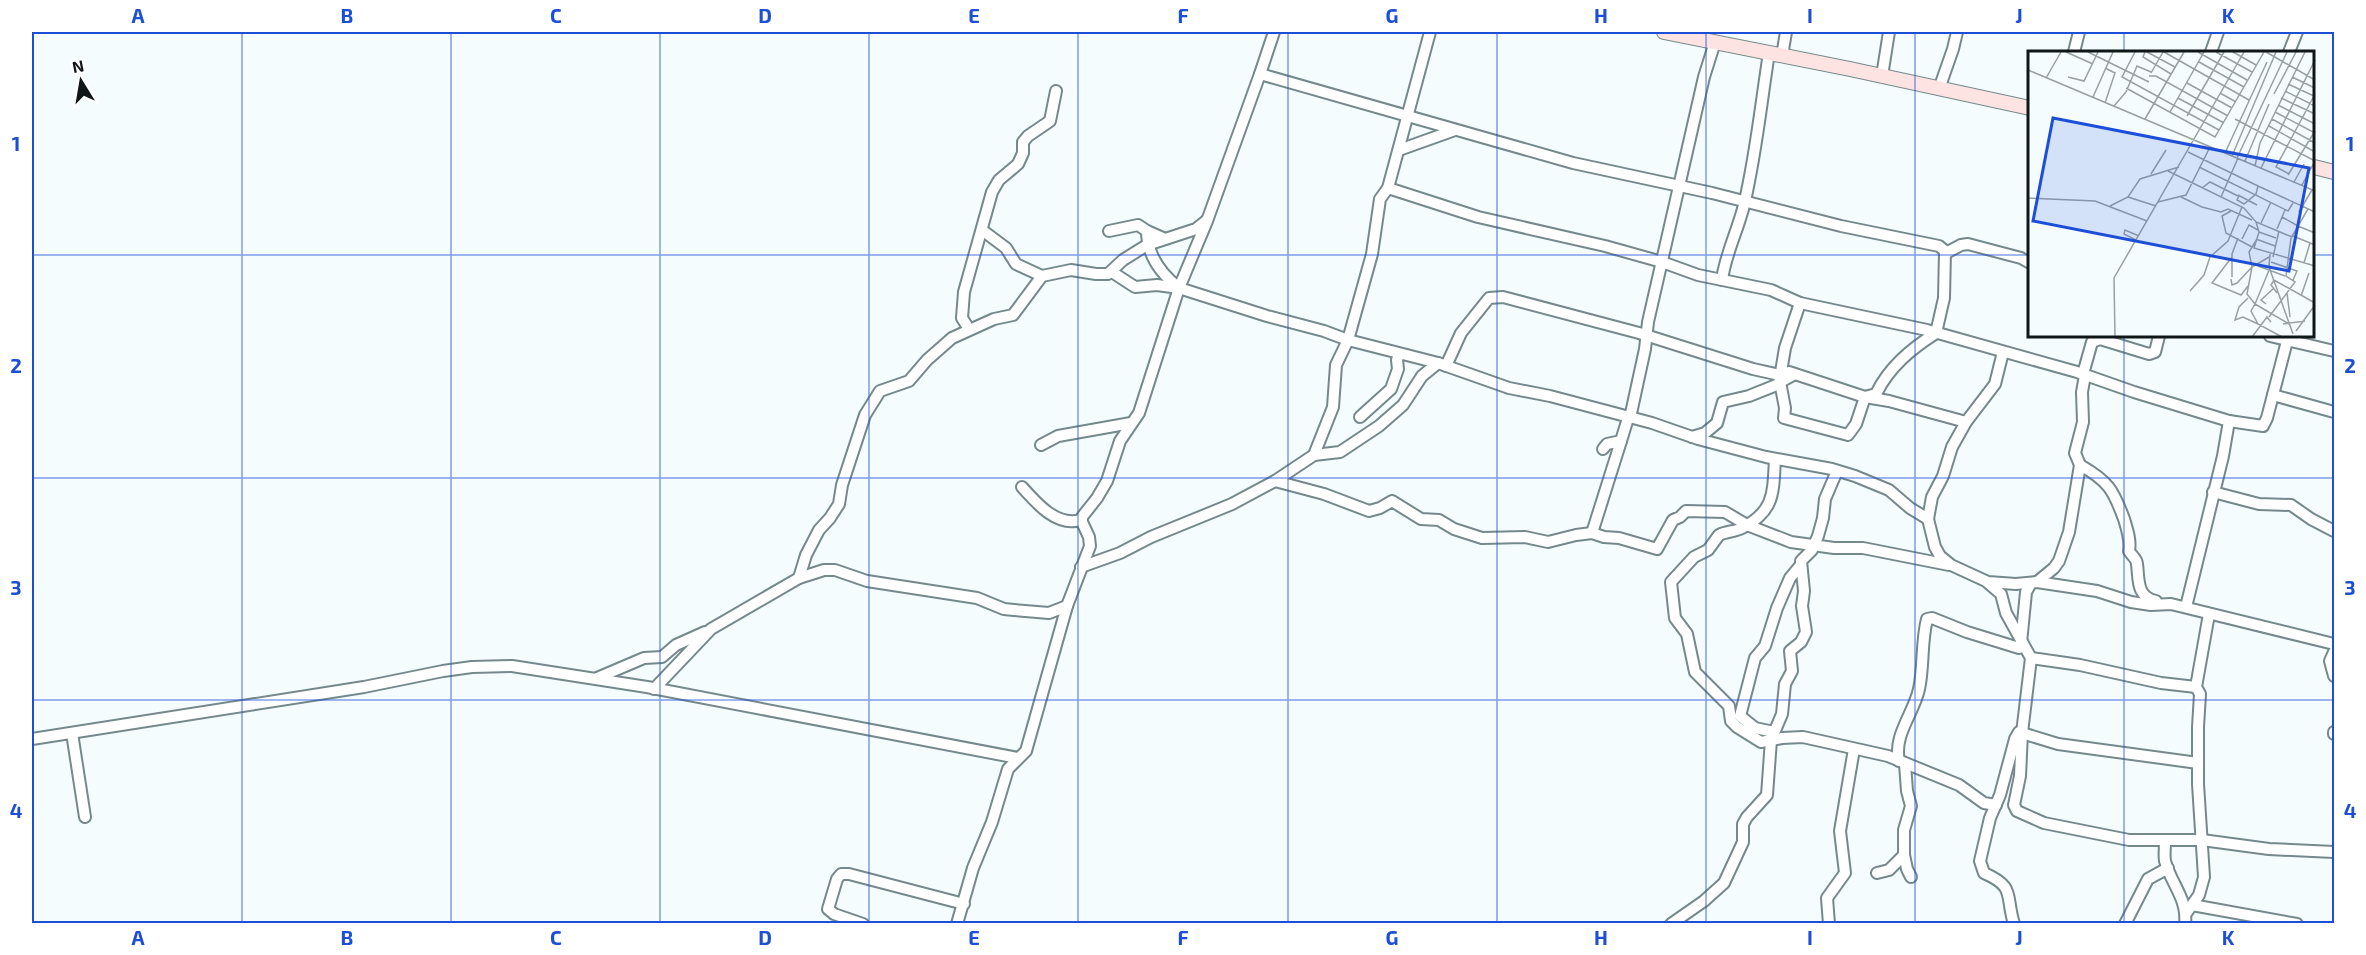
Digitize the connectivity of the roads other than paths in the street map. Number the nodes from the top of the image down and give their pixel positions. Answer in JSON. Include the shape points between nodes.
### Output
{"nodes":[{"id":1,"x":1274,"y":32,"type":"edge"},
{"id":2,"x":1430,"y":32,"type":"edge"},
{"id":3,"x":1664,"y":32,"type":"edge"},
{"id":4,"x":1786,"y":32,"type":"edge"},
{"id":5,"x":1889,"y":32,"type":"edge"},
{"id":6,"x":1957,"y":32,"type":"edge"},
{"id":7,"x":2079,"y":32,"type":"edge"},
{"id":8,"x":2218,"y":32,"type":"edge"},
{"id":9,"x":2297,"y":32,"type":"edge"},
{"id":10,"x":1711,"y":38,"type":"edge"},
{"id":11,"x":2074,"y":51,"type":"edge"},
{"id":12,"x":2211,"y":51,"type":"edge"},
{"id":13,"x":2289,"y":51,"type":"edge"},
{"id":14,"x":1775,"y":55,"type":"junction"},
{"id":15,"x":1260,"y":74,"type":"junction"},
{"id":16,"x":1882,"y":76,"type":"junction"},
{"id":17,"x":1939,"y":89,"type":"junction"},
{"id":18,"x":1056,"y":91,"type":"dead end"},
{"id":19,"x":2028,"y":108,"type":"edge"},
{"id":20,"x":1406,"y":116,"type":"junction"},
{"id":21,"x":1456,"y":129,"type":"junction"},
{"id":22,"x":1399,"y":150,"type":"junction"},
{"id":23,"x":2315,"y":168,"type":"edge"},
{"id":24,"x":2334,"y":172,"type":"edge"},
{"id":25,"x":1388,"y":188,"type":"junction"},
{"id":26,"x":1680,"y":188,"type":"junction"},
{"id":27,"x":1745,"y":201,"type":"junction"},
{"id":28,"x":1207,"y":220,"type":"junction"},
{"id":29,"x":982,"y":230,"type":"junction"},
{"id":30,"x":1109,"y":231,"type":"dead end"},
{"id":31,"x":1147,"y":231,"type":"junction"},
{"id":32,"x":1164,"y":238,"type":"junction"},
{"id":33,"x":1147,"y":245,"type":"junction"},
{"id":34,"x":1946,"y":253,"type":"junction"},
{"id":35,"x":1662,"y":262,"type":"junction"},
{"id":36,"x":2028,"y":262,"type":"edge"},
{"id":37,"x":1112,"y":272,"type":"junction"},
{"id":38,"x":1042,"y":276,"type":"junction"},
{"id":39,"x":1722,"y":280,"type":"junction"},
{"id":40,"x":1179,"y":288,"type":"junction"},
{"id":41,"x":1800,"y":303,"type":"junction"},
{"id":42,"x":969,"y":329,"type":"junction"},
{"id":43,"x":1936,"y":333,"type":"junction"},
{"id":44,"x":1646,"y":337,"type":"junction"},
{"id":45,"x":2158,"y":338,"type":"edge"},
{"id":46,"x":2279,"y":338,"type":"edge"},
{"id":47,"x":1348,"y":340,"type":"junction"},
{"id":48,"x":2287,"y":340,"type":"junction"},
{"id":49,"x":2334,"y":351,"type":"edge"},
{"id":50,"x":2003,"y":352,"type":"junction"},
{"id":51,"x":1400,"y":354,"type":"junction"},
{"id":52,"x":1442,"y":365,"type":"junction"},
{"id":53,"x":2084,"y":374,"type":"junction"},
{"id":54,"x":1781,"y":375,"type":"junction"},
{"id":55,"x":2273,"y":394,"type":"junction"},
{"id":56,"x":1865,"y":397,"type":"junction"},
{"id":57,"x":2334,"y":412,"type":"edge"},
{"id":58,"x":1360,"y":417,"type":"dead end"},
{"id":59,"x":1629,"y":418,"type":"junction"},
{"id":60,"x":2229,"y":421,"type":"junction"},
{"id":61,"x":1966,"y":422,"type":"junction"},
{"id":62,"x":1131,"y":423,"type":"junction"},
{"id":63,"x":1692,"y":437,"type":"junction"},
{"id":64,"x":1621,"y":441,"type":"junction"},
{"id":65,"x":1041,"y":445,"type":"dead end"},
{"id":66,"x":1603,"y":449,"type":"dead end"},
{"id":67,"x":1314,"y":455,"type":"junction"},
{"id":68,"x":1775,"y":459,"type":"junction"},
{"id":69,"x":2080,"y":465,"type":"junction"},
{"id":70,"x":1838,"y":471,"type":"junction"},
{"id":71,"x":1275,"y":481,"type":"junction"},
{"id":72,"x":1022,"y":487,"type":"dead end"},
{"id":73,"x":2213,"y":492,"type":"junction"},
{"id":74,"x":1928,"y":519,"type":"junction"},
{"id":75,"x":1082,"y":520,"type":"junction"},
{"id":76,"x":1747,"y":525,"type":"junction"},
{"id":77,"x":2334,"y":531,"type":"edge"},
{"id":78,"x":1592,"y":533,"type":"junction"},
{"id":79,"x":1815,"y":545,"type":"junction"},
{"id":80,"x":1951,"y":565,"type":"junction"},
{"id":81,"x":1800,"y":566,"type":"junction"},
{"id":82,"x":1081,"y":567,"type":"junction"},
{"id":83,"x":799,"y":578,"type":"junction"},
{"id":84,"x":1988,"y":582,"type":"junction"},
{"id":85,"x":2034,"y":582,"type":"junction"},
{"id":86,"x":2171,"y":604,"type":"junction"},
{"id":87,"x":1067,"y":606,"type":"junction"},
{"id":88,"x":2186,"y":607,"type":"junction"},
{"id":89,"x":2209,"y":614,"type":"junction"},
{"id":90,"x":711,"y":629,"type":"junction"},
{"id":91,"x":2316,"y":640,"type":"junction"},
{"id":92,"x":2021,"y":643,"type":"junction"},
{"id":93,"x":2334,"y":644,"type":"edge"},
{"id":94,"x":2333,"y":655,"type":"edge"},
{"id":95,"x":2031,"y":658,"type":"junction"},
{"id":96,"x":2334,"y":676,"type":"edge"},
{"id":97,"x":597,"y":678,"type":"junction"},
{"id":98,"x":2196,"y":687,"type":"junction"},
{"id":99,"x":654,"y":689,"type":"junction"},
{"id":100,"x":2022,"y":730,"type":"junction"},
{"id":101,"x":72,"y":733,"type":"junction"},
{"id":102,"x":1773,"y":736,"type":"junction"},
{"id":103,"x":32,"y":739,"type":"edge"},
{"id":104,"x":1854,"y":749,"type":"junction"},
{"id":105,"x":1018,"y":758,"type":"junction"},
{"id":106,"x":1898,"y":758,"type":"junction"},
{"id":107,"x":2198,"y":763,"type":"junction"},
{"id":108,"x":1996,"y":805,"type":"junction"},
{"id":109,"x":85,"y":818,"type":"dead end"},
{"id":110,"x":2202,"y":840,"type":"junction"},
{"id":111,"x":2165,"y":842,"type":"junction"},
{"id":112,"x":2334,"y":852,"type":"edge"},
{"id":113,"x":1904,"y":855,"type":"junction"},
{"id":114,"x":2168,"y":868,"type":"junction"},
{"id":115,"x":1877,"y":873,"type":"dead end"},
{"id":116,"x":1911,"y":877,"type":"dead end"},
{"id":117,"x":964,"y":904,"type":"junction"},
{"id":118,"x":2189,"y":908,"type":"junction"},
{"id":119,"x":863,"y":924,"type":"edge"},
{"id":120,"x":957,"y":924,"type":"edge"},
{"id":121,"x":1671,"y":924,"type":"edge"},
{"id":122,"x":1829,"y":924,"type":"edge"},
{"id":123,"x":2014,"y":924,"type":"edge"},
{"id":124,"x":2125,"y":924,"type":"edge"},
{"id":125,"x":2185,"y":924,"type":"edge"},
{"id":126,"x":2297,"y":924,"type":"edge"}],
"edges":[{"from":1,"to":15,"type":"street"},
{"from":2,"to":20,"type":"street"},
{"from":3,"to":10,"type":"main road"},
{"from":4,"to":14,"type":"street"},
{"from":5,"to":16,"type":"street"},
{"from":6,"to":17,"type":"street"},
{"from":7,"to":11,"type":"street"},
{"from":8,"to":12,"type":"street"},
{"from":9,"to":13,"type":"street"},
{"from":10,"to":14,"type":"main road"},
{"from":10,"to":26,"type":"street"},
{"from":14,"to":16,"type":"main road"},
{"from":14,"to":27,"type":"street"},
{"from":15,"to":20,"type":"street"},
{"from":15,"to":28,"type":"street"},
{"from":16,"to":17,"type":"main road"},
{"from":17,"to":19,"type":"main road"},
{"from":18,"to":29,"type":"street","via":[[1048,124],[1034,130],[1023,142],[1022,158],[992,192]]},
{"from":20,"to":21,"type":"street"},
{"from":20,"to":22,"type":"street"},
{"from":21,"to":22,"type":"street"},
{"from":21,"to":26,"type":"street"},
{"from":22,"to":25,"type":"street"},
{"from":23,"to":24,"type":"main road"},
{"from":25,"to":35,"type":"street","via":[[1479,217]]},
{"from":25,"to":47,"type":"street","via":[[1380,199],[1372,255]]},
{"from":26,"to":27,"type":"street"},
{"from":26,"to":35,"type":"street"},
{"from":27,"to":34,"type":"street","via":[[1939,246]]},
{"from":27,"to":39,"type":"street"},
{"from":28,"to":32,"type":"street","via":[[1196,229]]},
{"from":28,"to":40,"type":"street"},
{"from":29,"to":38,"type":"street","via":[[1006,248],[1016,264]]},
{"from":29,"to":42,"type":"street","via":[[964,292],[962,318]]},
{"from":30,"to":31,"type":"street","via":[[1138,225]]},
{"from":31,"to":32,"type":"street"},
{"from":31,"to":33,"type":"street"},
{"from":32,"to":33,"type":"street"},
{"from":33,"to":37,"type":"street"},
{"from":33,"to":40,"type":"street","via":[[1155,264]]},
{"from":34,"to":36,"type":"street","via":[[1968,244]]},
{"from":34,"to":43,"type":"street","via":[[1944,298]]},
{"from":35,"to":39,"type":"street"},
{"from":35,"to":44,"type":"street"},
{"from":37,"to":38,"type":"street","via":[[1071,270]]},
{"from":37,"to":40,"type":"street","via":[[1135,287]]},
{"from":38,"to":42,"type":"street","via":[[1014,315]]},
{"from":39,"to":41,"type":"street","via":[[1771,290]]},
{"from":40,"to":47,"type":"street"},
{"from":40,"to":62,"type":"street","via":[[1146,396]]},
{"from":41,"to":43,"type":"street"},
{"from":41,"to":54,"type":"street"},
{"from":42,"to":83,"type":"street","via":[[946,342],[909,381],[884,388],[875,398],[865,415],[839,504],[819,530]]},
{"from":43,"to":50,"type":"street"},
{"from":43,"to":56,"type":"street","via":[[1889,370],[1875,394]]},
{"from":44,"to":52,"type":"street","via":[[1530,303],[1490,297]]},
{"from":44,"to":54,"type":"street"},
{"from":44,"to":59,"type":"street"},
{"from":45,"to":53,"type":"street","via":[[2155,352],[2149,354],[2095,339]]},
{"from":46,"to":48,"type":"street"},
{"from":47,"to":51,"type":"street"},
{"from":47,"to":67,"type":"street","via":[[1336,365],[1333,407]]},
{"from":48,"to":49,"type":"street"},
{"from":48,"to":55,"type":"street"},
{"from":50,"to":53,"type":"street"},
{"from":50,"to":61,"type":"street","via":[[1995,384]]},
{"from":51,"to":52,"type":"street"},
{"from":51,"to":58,"type":"street","via":[[1391,389]]},
{"from":52,"to":59,"type":"street"},
{"from":52,"to":67,"type":"street","via":[[1428,369],[1402,405],[1379,426],[1340,452]]},
{"from":53,"to":60,"type":"street"},
{"from":53,"to":69,"type":"street","via":[[2083,422],[2075,453]]},
{"from":54,"to":56,"type":"street","via":[[1827,383]]},
{"from":54,"to":56,"type":"street","via":[[1785,420],[1846,436],[1856,424]]},
{"from":54,"to":63,"type":"street","via":[[1777,386],[1723,402],[1717,423]]},
{"from":55,"to":57,"type":"street"},
{"from":55,"to":60,"type":"street","via":[[2263,426]]},
{"from":56,"to":61,"type":"street"},
{"from":59,"to":63,"type":"street"},
{"from":59,"to":64,"type":"street"},
{"from":60,"to":73,"type":"street"},
{"from":61,"to":74,"type":"street","via":[[1932,496]]},
{"from":62,"to":65,"type":"street","via":[[1058,436]]},
{"from":62,"to":75,"type":"street","via":[[1117,448],[1107,481]]},
{"from":63,"to":68,"type":"street"},
{"from":64,"to":66,"type":"street"},
{"from":64,"to":78,"type":"street"},
{"from":67,"to":71,"type":"street"},
{"from":68,"to":70,"type":"street"},
{"from":68,"to":76,"type":"street","via":[[1771,502],[1764,513]]},
{"from":69,"to":85,"type":"street","via":[[2069,532],[2059,561]]},
{"from":69,"to":86,"type":"street","via":[[2116,495],[2143,596]]},
{"from":70,"to":74,"type":"street","via":[[1889,490]]},
{"from":70,"to":79,"type":"street","via":[[1825,499]]},
{"from":71,"to":78,"type":"street","via":[[1369,510],[1392,501],[1420,519],[1439,520],[1482,538],[1526,537],[1548,542]]},
{"from":71,"to":82,"type":"street","via":[[1232,504]]},
{"from":72,"to":75,"type":"street","via":[[1035,502],[1064,522]]},
{"from":73,"to":77,"type":"street","via":[[2259,504],[2291,505]]},
{"from":73,"to":88,"type":"street"},
{"from":74,"to":80,"type":"street","via":[[1937,552]]},
{"from":75,"to":82,"type":"street","via":[[1090,542]]},
{"from":76,"to":78,"type":"street","via":[[1725,512],[1686,511],[1672,521],[1657,549]]},
{"from":76,"to":79,"type":"street","via":[[1791,542]]},
{"from":76,"to":102,"type":"street","via":[[1719,535],[1708,550],[1694,556],[1672,579],[1671,592],[1675,618],[1687,634],[1695,672],[1729,706],[1731,721],[1737,727],[1758,741],[1765,742]]},
{"from":79,"to":80,"type":"street","via":[[1863,548]]},
{"from":79,"to":81,"type":"street"},
{"from":80,"to":84,"type":"street"},
{"from":81,"to":102,"type":"street","via":[[1806,632],[1790,651],[1792,671],[1785,684],[1782,714]]},
{"from":81,"to":102,"type":"street","via":[[1790,578],[1765,646],[1755,658],[1740,716]]},
{"from":82,"to":87,"type":"street"},
{"from":83,"to":87,"type":"street","via":[[835,570],[867,581],[977,598],[1004,609],[1049,613]]},
{"from":83,"to":90,"type":"street"},
{"from":84,"to":85,"type":"street"},
{"from":84,"to":92,"type":"street","via":[[2001,594]]},
{"from":85,"to":86,"type":"street","via":[[2097,591],[2131,602]]},
{"from":85,"to":92,"type":"street","via":[[2026,592]]},
{"from":86,"to":88,"type":"street"},
{"from":87,"to":105,"type":"street","via":[[1026,751]]},
{"from":88,"to":89,"type":"street"},
{"from":89,"to":91,"type":"street"},
{"from":89,"to":98,"type":"street"},
{"from":90,"to":97,"type":"street","via":[[676,645],[662,657],[644,658]]},
{"from":90,"to":99,"type":"street"},
{"from":91,"to":93,"type":"street"},
{"from":91,"to":94,"type":"street"},
{"from":92,"to":95,"type":"street"},
{"from":92,"to":106,"type":"street","via":[[2017,648],[1928,618],[1919,690],[1899,741]]},
{"from":94,"to":96,"type":"street"},
{"from":95,"to":98,"type":"street"},
{"from":95,"to":100,"type":"street"},
{"from":97,"to":99,"type":"street"},
{"from":97,"to":101,"type":"street","via":[[522,667],[472,667]]},
{"from":98,"to":107,"type":"street","via":[[2200,694]]},
{"from":99,"to":105,"type":"street"},
{"from":100,"to":107,"type":"street","via":[[2058,744]]},
{"from":100,"to":108,"type":"street","via":[[2015,739]]},
{"from":100,"to":111,"type":"street","via":[[2014,805],[2017,811],[2048,824],[2129,840]]},
{"from":101,"to":103,"type":"street"},
{"from":101,"to":109,"type":"street"},
{"from":102,"to":104,"type":"street"},
{"from":102,"to":121,"type":"street","via":[[1767,795],[1743,824],[1743,842],[1724,883]]},
{"from":104,"to":106,"type":"street"},
{"from":104,"to":122,"type":"street","via":[[1840,831],[1846,870],[1827,898]]},
{"from":105,"to":117,"type":"street","via":[[1008,768]]},
{"from":106,"to":108,"type":"street","via":[[1951,782],[1984,803]]},
{"from":106,"to":113,"type":"street","via":[[1911,806],[1904,830]]},
{"from":107,"to":110,"type":"street"},
{"from":108,"to":123,"type":"street","via":[[1981,869],[2006,886]]},
{"from":110,"to":111,"type":"street"},
{"from":110,"to":112,"type":"street"},
{"from":110,"to":118,"type":"street","via":[[2204,877],[2199,895]]},
{"from":111,"to":114,"type":"street"},
{"from":113,"to":115,"type":"street","via":[[1889,870]]},
{"from":113,"to":116,"type":"street"},
{"from":114,"to":118,"type":"street"},
{"from":114,"to":124,"type":"street","via":[[2148,879]]},
{"from":117,"to":119,"type":"street","via":[[841,874],[828,909]]},
{"from":117,"to":120,"type":"street"},
{"from":118,"to":125,"type":"street"},
{"from":118,"to":126,"type":"street","via":[[2252,914]]}]}
